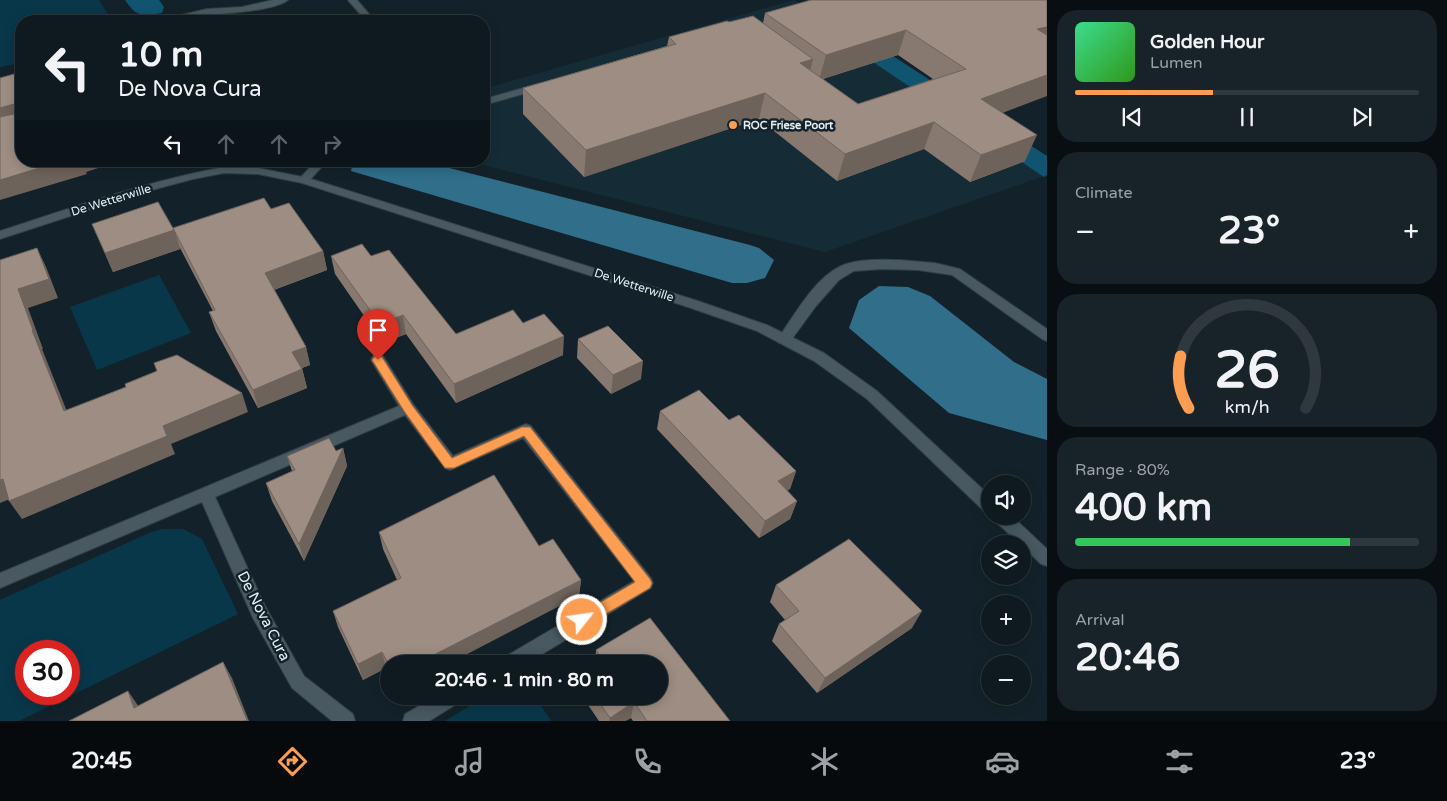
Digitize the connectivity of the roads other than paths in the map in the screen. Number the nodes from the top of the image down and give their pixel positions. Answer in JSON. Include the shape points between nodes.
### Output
{"nodes":[{"id":1,"x":284,"y":0,"type":"edge"},
{"id":2,"x":352,"y":0,"type":"edge"},
{"id":3,"x":194,"y":15,"type":"edge"},
{"id":4,"x":366,"y":15,"type":"edge"},
{"id":5,"x":551,"y":84,"type":"edge"},
{"id":6,"x":490,"y":100,"type":"edge"},
{"id":7,"x":219,"y":167,"type":"edge"},
{"id":8,"x":229,"y":167,"type":"edge"},
{"id":9,"x":316,"y":167,"type":"edge"},
{"id":10,"x":304,"y":180,"type":"junction"},
{"id":11,"x":0,"y":235,"type":"edge"},
{"id":12,"x":1047,"y":336,"type":"edge"},
{"id":13,"x":784,"y":340,"type":"junction"},
{"id":14,"x":378,"y":360,"type":"dead end"},
{"id":15,"x":408,"y":408,"type":"junction"},
{"id":16,"x":206,"y":494,"type":"junction"},
{"id":17,"x":981,"y":498,"type":"edge"},
{"id":18,"x":1011,"y":525,"type":"edge"},
{"id":19,"x":1047,"y":559,"type":"edge"},
{"id":20,"x":0,"y":581,"type":"edge"},
{"id":21,"x":523,"y":655,"type":"edge"},
{"id":22,"x":439,"y":705,"type":"edge"},
{"id":23,"x":346,"y":721,"type":"edge"},
{"id":24,"x":412,"y":721,"type":"edge"}],
"edges":[{"from":1,"to":3,"type":"street","via":[[242,10]]},
{"from":2,"to":4,"type":"street"},
{"from":5,"to":6,"type":"street"},
{"from":7,"to":11,"type":"street","name":"De Wetterwille"},
{"from":8,"to":10,"type":"street","name":"De Wetterwille"},
{"from":9,"to":10,"type":"street"},
{"from":10,"to":13,"type":"street","name":"De Wetterwille","via":[[693,304],[762,328]]},
{"from":12,"to":13,"type":"street","via":[[954,271],[873,264],[845,269],[819,292]]},
{"from":13,"to":17,"type":"street","name":"De Wetterwille","via":[[819,357],[872,395]]},
{"from":14,"to":15,"type":"street"},
{"from":15,"to":16,"type":"street"},
{"from":15,"to":21,"type":"street","via":[[450,464],[526,430],[645,583]]},
{"from":16,"to":20,"type":"street"},
{"from":16,"to":23,"type":"street","name":"De Nova Cura","via":[[259,612],[298,682]]},
{"from":18,"to":19,"type":"street"},
{"from":22,"to":24,"type":"street"}]}
